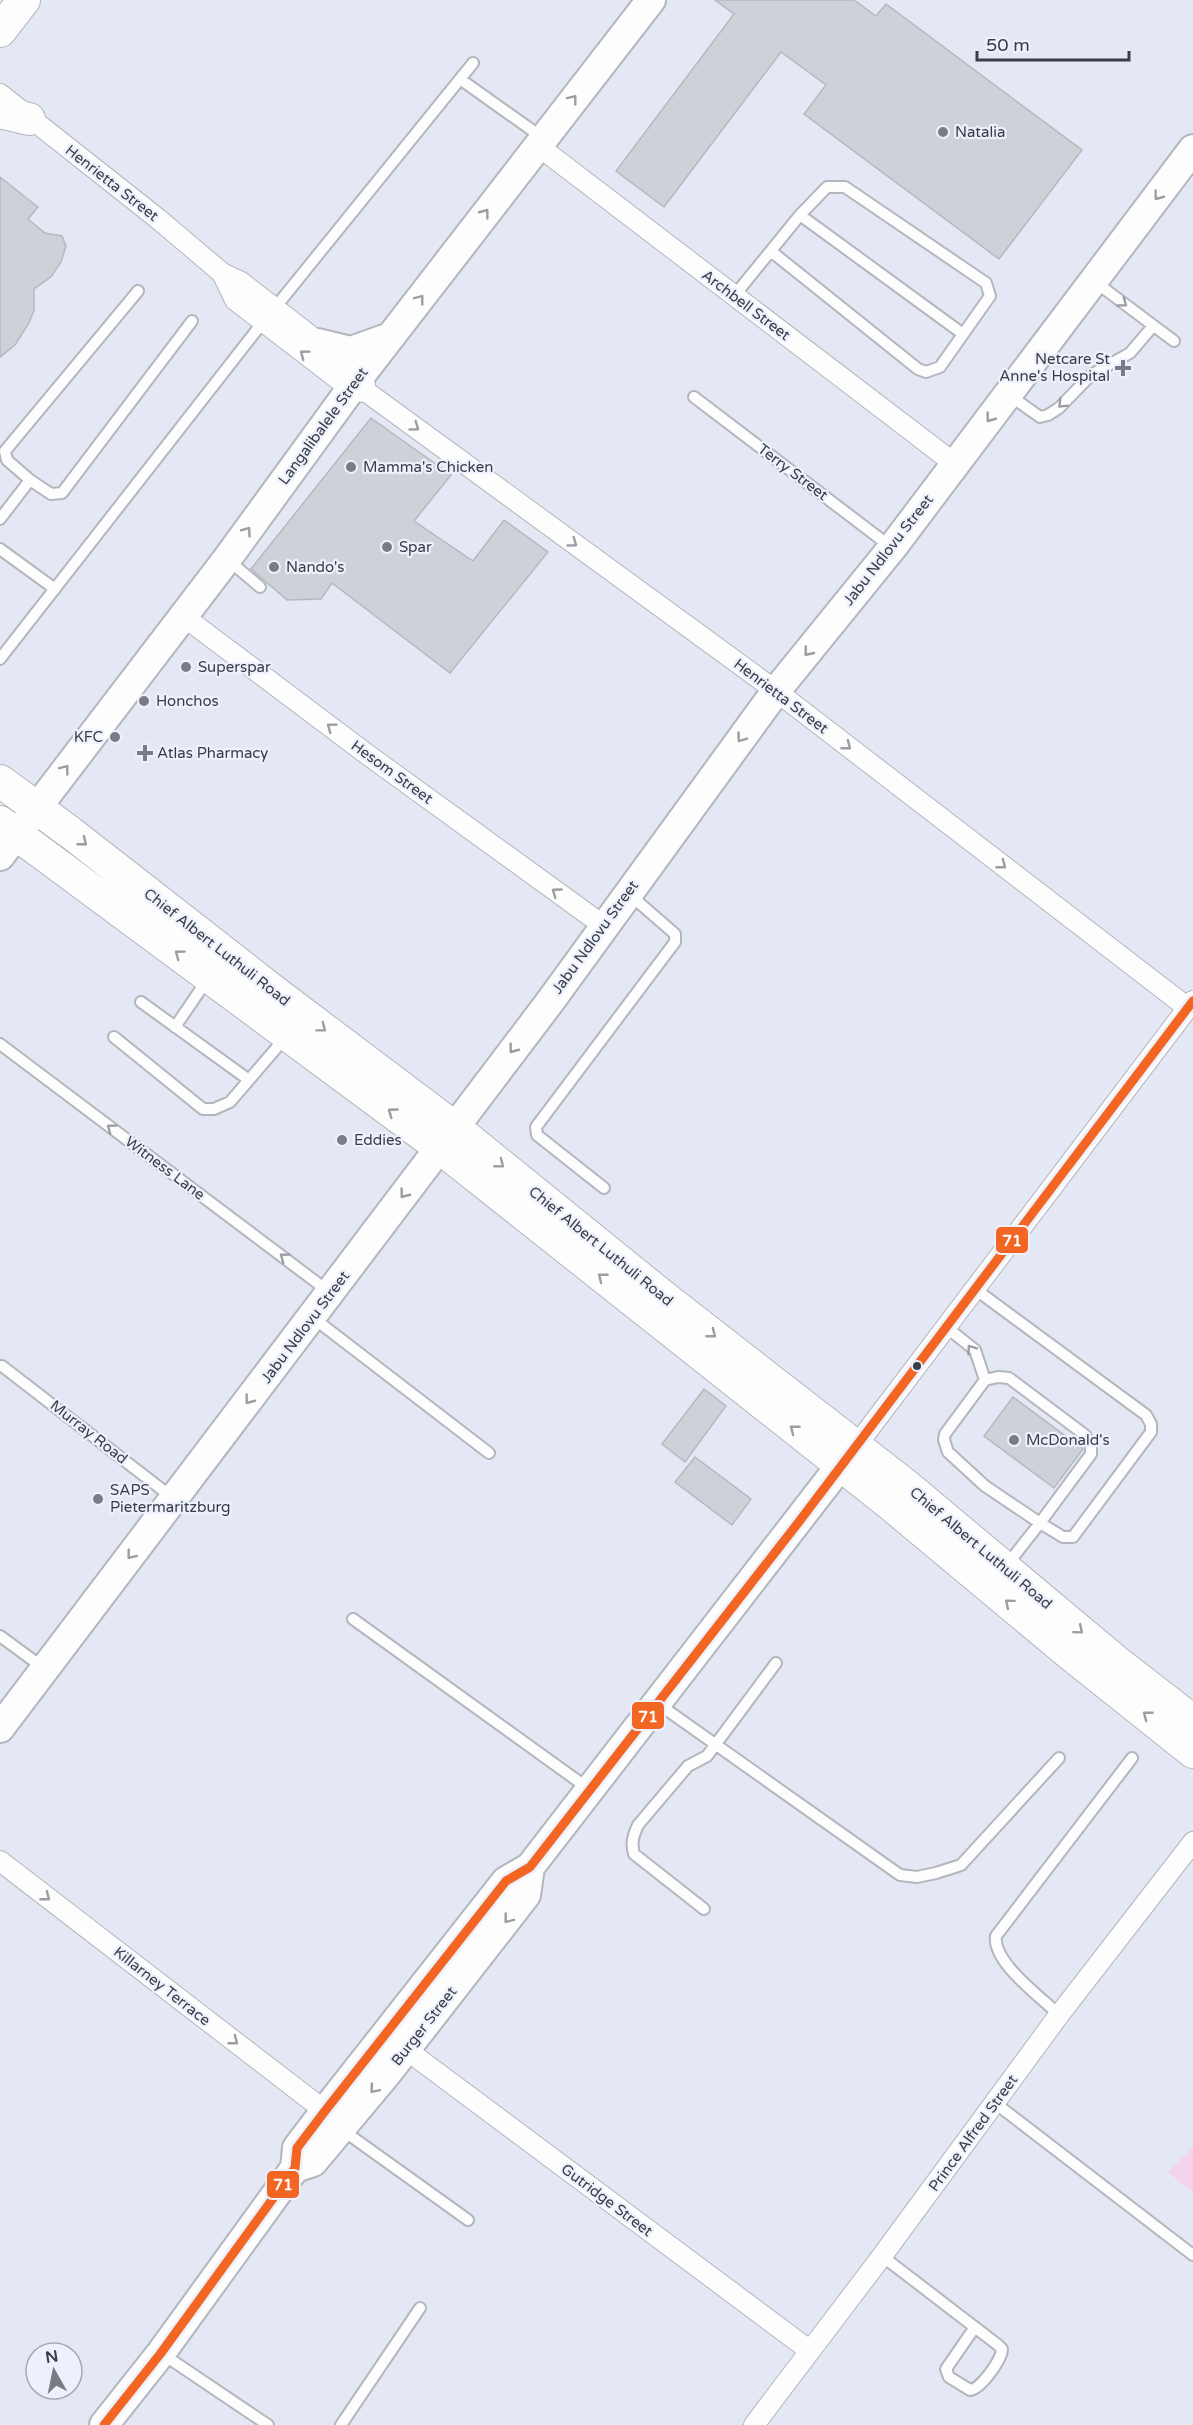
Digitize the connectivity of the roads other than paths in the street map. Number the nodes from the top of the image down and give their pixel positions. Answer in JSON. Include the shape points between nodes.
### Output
{"nodes":[{"id":1,"x":24,"y":0,"type":"edge"},
{"id":2,"x":651,"y":0,"type":"edge"},
{"id":3,"x":0,"y":31,"type":"edge"},
{"id":4,"x":473,"y":63,"type":"dead end"},
{"id":5,"x":460,"y":79,"type":"junction"},
{"id":6,"x":0,"y":94,"type":"edge"},
{"id":7,"x":14,"y":115,"type":"edge"},
{"id":8,"x":540,"y":142,"type":"junction"},
{"id":9,"x":1193,"y":149,"type":"edge"},
{"id":10,"x":800,"y":215,"type":"junction"},
{"id":11,"x":772,"y":252,"type":"junction"},
{"id":12,"x":1094,"y":281,"type":"junction"},
{"id":13,"x":138,"y":291,"type":"dead end"},
{"id":14,"x":734,"y":296,"type":"junction"},
{"id":15,"x":268,"y":316,"type":"junction"},
{"id":16,"x":192,"y":321,"type":"dead end"},
{"id":17,"x":1153,"y":326,"type":"junction"},
{"id":18,"x":963,"y":334,"type":"junction"},
{"id":19,"x":390,"y":337,"type":"junction"},
{"id":20,"x":1174,"y":341,"type":"dead end"},
{"id":21,"x":318,"y":343,"type":"junction"},
{"id":22,"x":360,"y":386,"type":"junction"},
{"id":23,"x":1008,"y":394,"type":"junction"},
{"id":24,"x":694,"y":397,"type":"dead end"},
{"id":25,"x":955,"y":464,"type":"junction"},
{"id":26,"x":30,"y":480,"type":"junction"},
{"id":27,"x":0,"y":519,"type":"edge"},
{"id":28,"x":892,"y":548,"type":"junction"},
{"id":29,"x":0,"y":549,"type":"edge"},
{"id":30,"x":227,"y":559,"type":"junction"},
{"id":31,"x":260,"y":587,"type":"dead end"},
{"id":32,"x":55,"y":589,"type":"junction"},
{"id":33,"x":183,"y":616,"type":"junction"},
{"id":34,"x":0,"y":659,"type":"edge"},
{"id":35,"x":776,"y":691,"type":"junction"},
{"id":36,"x":0,"y":781,"type":"edge"},
{"id":37,"x":36,"y":807,"type":"junction"},
{"id":38,"x":5,"y":837,"type":"edge"},
{"id":39,"x":627,"y":893,"type":"junction"},
{"id":40,"x":604,"y":926,"type":"junction"},
{"id":41,"x":209,"y":977,"type":"junction"},
{"id":42,"x":141,"y":1002,"type":"dead end"},
{"id":43,"x":1190,"y":1005,"type":"edge"},
{"id":44,"x":175,"y":1027,"type":"junction"},
{"id":45,"x":287,"y":1035,"type":"junction"},
{"id":46,"x":114,"y":1037,"type":"dead end"},
{"id":47,"x":0,"y":1044,"type":"edge"},
{"id":48,"x":249,"y":1080,"type":"junction"},
{"id":49,"x":447,"y":1137,"type":"junction"},
{"id":50,"x":604,"y":1188,"type":"dead end"},
{"id":51,"x":975,"y":1289,"type":"junction"},
{"id":52,"x":331,"y":1293,"type":"junction"},
{"id":53,"x":312,"y":1317,"type":"junction"},
{"id":54,"x":946,"y":1327,"type":"junction"},
{"id":55,"x":2,"y":1366,"type":"dead end"},
{"id":56,"x":986,"y":1380,"type":"junction"},
{"id":57,"x":489,"y":1453,"type":"dead end"},
{"id":58,"x":848,"y":1456,"type":"junction"},
{"id":59,"x":175,"y":1499,"type":"junction"},
{"id":60,"x":1040,"y":1524,"type":"junction"},
{"id":61,"x":1006,"y":1567,"type":"junction"},
{"id":62,"x":353,"y":1619,"type":"dead end"},
{"id":63,"x":0,"y":1636,"type":"edge"},
{"id":64,"x":776,"y":1663,"type":"dead end"},
{"id":65,"x":45,"y":1669,"type":"junction"},
{"id":66,"x":657,"y":1703,"type":"junction"},
{"id":67,"x":1193,"y":1721,"type":"edge"},
{"id":68,"x":0,"y":1728,"type":"edge"},
{"id":69,"x":716,"y":1745,"type":"junction"},
{"id":70,"x":1193,"y":1752,"type":"edge"},
{"id":71,"x":1059,"y":1758,"type":"dead end"},
{"id":72,"x":1132,"y":1758,"type":"dead end"},
{"id":73,"x":590,"y":1789,"type":"junction"},
{"id":74,"x":1193,"y":1842,"type":"edge"},
{"id":75,"x":0,"y":1861,"type":"edge"},
{"id":76,"x":704,"y":1908,"type":"dead end"},
{"id":77,"x":1059,"y":2015,"type":"junction"},
{"id":78,"x":396,"y":2042,"type":"junction"},
{"id":79,"x":995,"y":2103,"type":"junction"},
{"id":80,"x":333,"y":2120,"type":"junction"},
{"id":81,"x":468,"y":2220,"type":"dead end"},
{"id":82,"x":1193,"y":2255,"type":"edge"},
{"id":83,"x":882,"y":2256,"type":"junction"},
{"id":84,"x":420,"y":2308,"type":"dead end"},
{"id":85,"x":975,"y":2327,"type":"junction"},
{"id":86,"x":809,"y":2350,"type":"junction"},
{"id":87,"x":161,"y":2353,"type":"junction"},
{"id":88,"x":104,"y":2425,"type":"edge"},
{"id":89,"x":268,"y":2425,"type":"edge"},
{"id":90,"x":340,"y":2425,"type":"edge"},
{"id":91,"x":753,"y":2425,"type":"edge"}],
"edges":[{"from":1,"to":3,"type":"main road"},
{"from":8,"to":2,"type":"street","name":"Langalibalele Street","one_way":true},
{"from":4,"to":5,"type":"lane"},
{"from":5,"to":8,"type":"lane"},
{"from":5,"to":15,"type":"lane"},
{"from":6,"to":7,"type":"street","name":"Henrietta Street"},
{"from":7,"to":15,"type":"street","name":"Henrietta Street","via":[[157,218],[222,273],[241,282]]},
{"from":8,"to":14,"type":"street","name":"Archbell Street"},
{"from":19,"to":8,"type":"street","name":"Langalibalele Street","one_way":true},
{"from":9,"to":12,"type":"street","name":"Jabu Ndlovu Street","one_way":true},
{"from":10,"to":11,"type":"lane"},
{"from":10,"to":18,"type":"lane"},
{"from":10,"to":18,"type":"lane","via":[[827,187],[845,187],[986,283],[990,296]]},
{"from":11,"to":14,"type":"lane"},
{"from":11,"to":18,"type":"lane","via":[[918,369],[926,372],[940,367]]},
{"from":12,"to":17,"type":"lane","one_way":true},
{"from":12,"to":23,"type":"street","name":"Jabu Ndlovu Street"},
{"from":13,"to":26,"type":"lane","via":[[5,451],[7,460]]},
{"from":14,"to":25,"type":"street","name":"Archbell Street"},
{"from":15,"to":21,"type":"street","name":"Henrietta Street"},
{"from":22,"to":15,"type":"street","name":"Henrietta Street","one_way":true},
{"from":15,"to":32,"type":"lane"},
{"from":16,"to":26,"type":"lane","via":[[62,493],[51,494]]},
{"from":17,"to":20,"type":"lane"},
{"from":17,"to":23,"type":"lane","one_way":true,"via":[[1130,353],[1091,375],[1048,416],[1040,417]]},
{"from":19,"to":21,"type":"street","via":[[351,351]]},
{"from":19,"to":22,"type":"street","name":"Langalibalele Street"},
{"from":21,"to":22,"type":"street","name":"Henrietta Street"},
{"from":30,"to":22,"type":"street","name":"Langalibalele Street","one_way":true},
{"from":22,"to":35,"type":"street","name":"Henrietta Street","one_way":true},
{"from":23,"to":25,"type":"street","name":"Jabu Ndlovu Street","one_way":true},
{"from":24,"to":28,"type":"lane","name":"Terry Street"},
{"from":25,"to":28,"type":"street","name":"Jabu Ndlovu Street"},
{"from":26,"to":27,"type":"lane"},
{"from":28,"to":35,"type":"street","name":"Jabu Ndlovu Street","one_way":true},
{"from":29,"to":32,"type":"lane"},
{"from":30,"to":31,"type":"lane"},
{"from":30,"to":33,"type":"street","name":"Langalibalele Street"},
{"from":32,"to":34,"type":"lane"},
{"from":37,"to":33,"type":"street","name":"Langalibalele Street","one_way":true},
{"from":40,"to":33,"type":"street","name":"Hesom Street","one_way":true},
{"from":35,"to":39,"type":"street","name":"Jabu Ndlovu Street","one_way":true},
{"from":35,"to":43,"type":"street","name":"Henrietta Street","one_way":true},
{"from":36,"to":37,"type":"main road","name":"Chief Albert Luthuli Road"},
{"from":37,"to":38,"type":"street","name":"Langalibalele Street"},
{"from":37,"to":49,"type":"main road","name":"Chief Albert Luthuli Road","one_way":true,"via":[[276,993]]},
{"from":41,"to":38,"type":"main road","name":"Chief Albert Luthuli Road","one_way":true},
{"from":39,"to":40,"type":"street","name":"Jabu Ndlovu Street"},
{"from":39,"to":50,"type":"lane","via":[[675,934],[675,942],[536,1127],[537,1135]]},
{"from":40,"to":49,"type":"street","name":"Jabu Ndlovu Street","one_way":true},
{"from":41,"to":44,"type":"lane"},
{"from":41,"to":45,"type":"main road","name":"Chief Albert Luthuli Road"},
{"from":42,"to":44,"type":"lane"},
{"from":43,"to":51,"type":"street","name":"Burger Street"},
{"from":44,"to":48,"type":"lane"},
{"from":45,"to":48,"type":"lane"},
{"from":49,"to":45,"type":"main road","name":"Chief Albert Luthuli Road","one_way":true},
{"from":46,"to":48,"type":"lane","via":[[203,1109],[230,1102]]},
{"from":52,"to":47,"type":"lane","name":"Witness Lane","one_way":true},
{"from":49,"to":52,"type":"street","name":"Jabu Ndlovu Street","one_way":true},
{"from":49,"to":58,"type":"main road","name":"Chief Albert Luthuli Road","via":[[665,1299]]},
{"from":51,"to":54,"type":"street","name":"Burger Street"},
{"from":51,"to":60,"type":"lane","via":[[1150,1420],[1150,1432],[1073,1537],[1063,1537]]},
{"from":52,"to":53,"type":"street","name":"Jabu Ndlovu Street"},
{"from":53,"to":57,"type":"lane"},
{"from":53,"to":59,"type":"street","name":"Jabu Ndlovu Street","one_way":true},
{"from":56,"to":54,"type":"lane","one_way":true,"via":[[975,1350]]},
{"from":54,"to":58,"type":"street","name":"Burger Street"},
{"from":55,"to":59,"type":"lane","name":"Murray Road"},
{"from":56,"to":60,"type":"lane","via":[[945,1434],[944,1446],[985,1485]]},
{"from":56,"to":60,"type":"lane","via":[[1009,1378],[1089,1440],[1091,1454]]},
{"from":58,"to":61,"type":"main road","name":"Chief Albert Luthuli Road"},
{"from":58,"to":66,"type":"street","name":"Burger Street"},
{"from":70,"to":58,"type":"main road","name":"Chief Albert Luthuli Road","one_way":true,"via":[[890,1504]]},
{"from":59,"to":65,"type":"street","name":"Jabu Ndlovu Street","one_way":true},
{"from":60,"to":61,"type":"lane"},
{"from":61,"to":67,"type":"main road","name":"Chief Albert Luthuli Road","one_way":true},
{"from":62,"to":73,"type":"lane"},
{"from":63,"to":65,"type":"lane"},
{"from":64,"to":69,"type":"lane"},
{"from":65,"to":68,"type":"street","name":"Jabu Ndlovu Street"},
{"from":66,"to":69,"type":"lane"},
{"from":66,"to":73,"type":"street","name":"Burger Street"},
{"from":69,"to":71,"type":"lane","via":[[900,1875],[917,1876],[960,1866]]},
{"from":69,"to":76,"type":"lane","via":[[707,1756],[688,1766],[638,1826],[632,1845],[634,1854]]},
{"from":72,"to":77,"type":"lane","via":[[996,1936],[1002,1961]]},
{"from":73,"to":78,"type":"street","name":"Burger Street","via":[[530,1867],[506,1881]]},
{"from":74,"to":77,"type":"street","name":"Prince Alfred Street"},
{"from":75,"to":80,"type":"street","name":"Killarney Terrace","one_way":true},
{"from":77,"to":79,"type":"street","name":"Prince Alfred Street"},
{"from":78,"to":80,"type":"street","name":"Burger Street"},
{"from":78,"to":86,"type":"street","name":"Gutridge Street"},
{"from":79,"to":82,"type":"lane"},
{"from":79,"to":83,"type":"street","name":"Prince Alfred Street"},
{"from":80,"to":81,"type":"lane"},
{"from":80,"to":87,"type":"street","via":[[327,2133],[296,2158]]},
{"from":83,"to":85,"type":"lane"},
{"from":83,"to":86,"type":"street","name":"Prince Alfred Street"},
{"from":84,"to":90,"type":"lane"},
{"from":85,"to":85,"type":"lane","via":[[1002,2352],[979,2387],[970,2390],[949,2377],[946,2369]]},
{"from":86,"to":91,"type":"street","name":"Prince Alfred Street"},
{"from":87,"to":88,"type":"street"},
{"from":87,"to":89,"type":"lane"}]}
